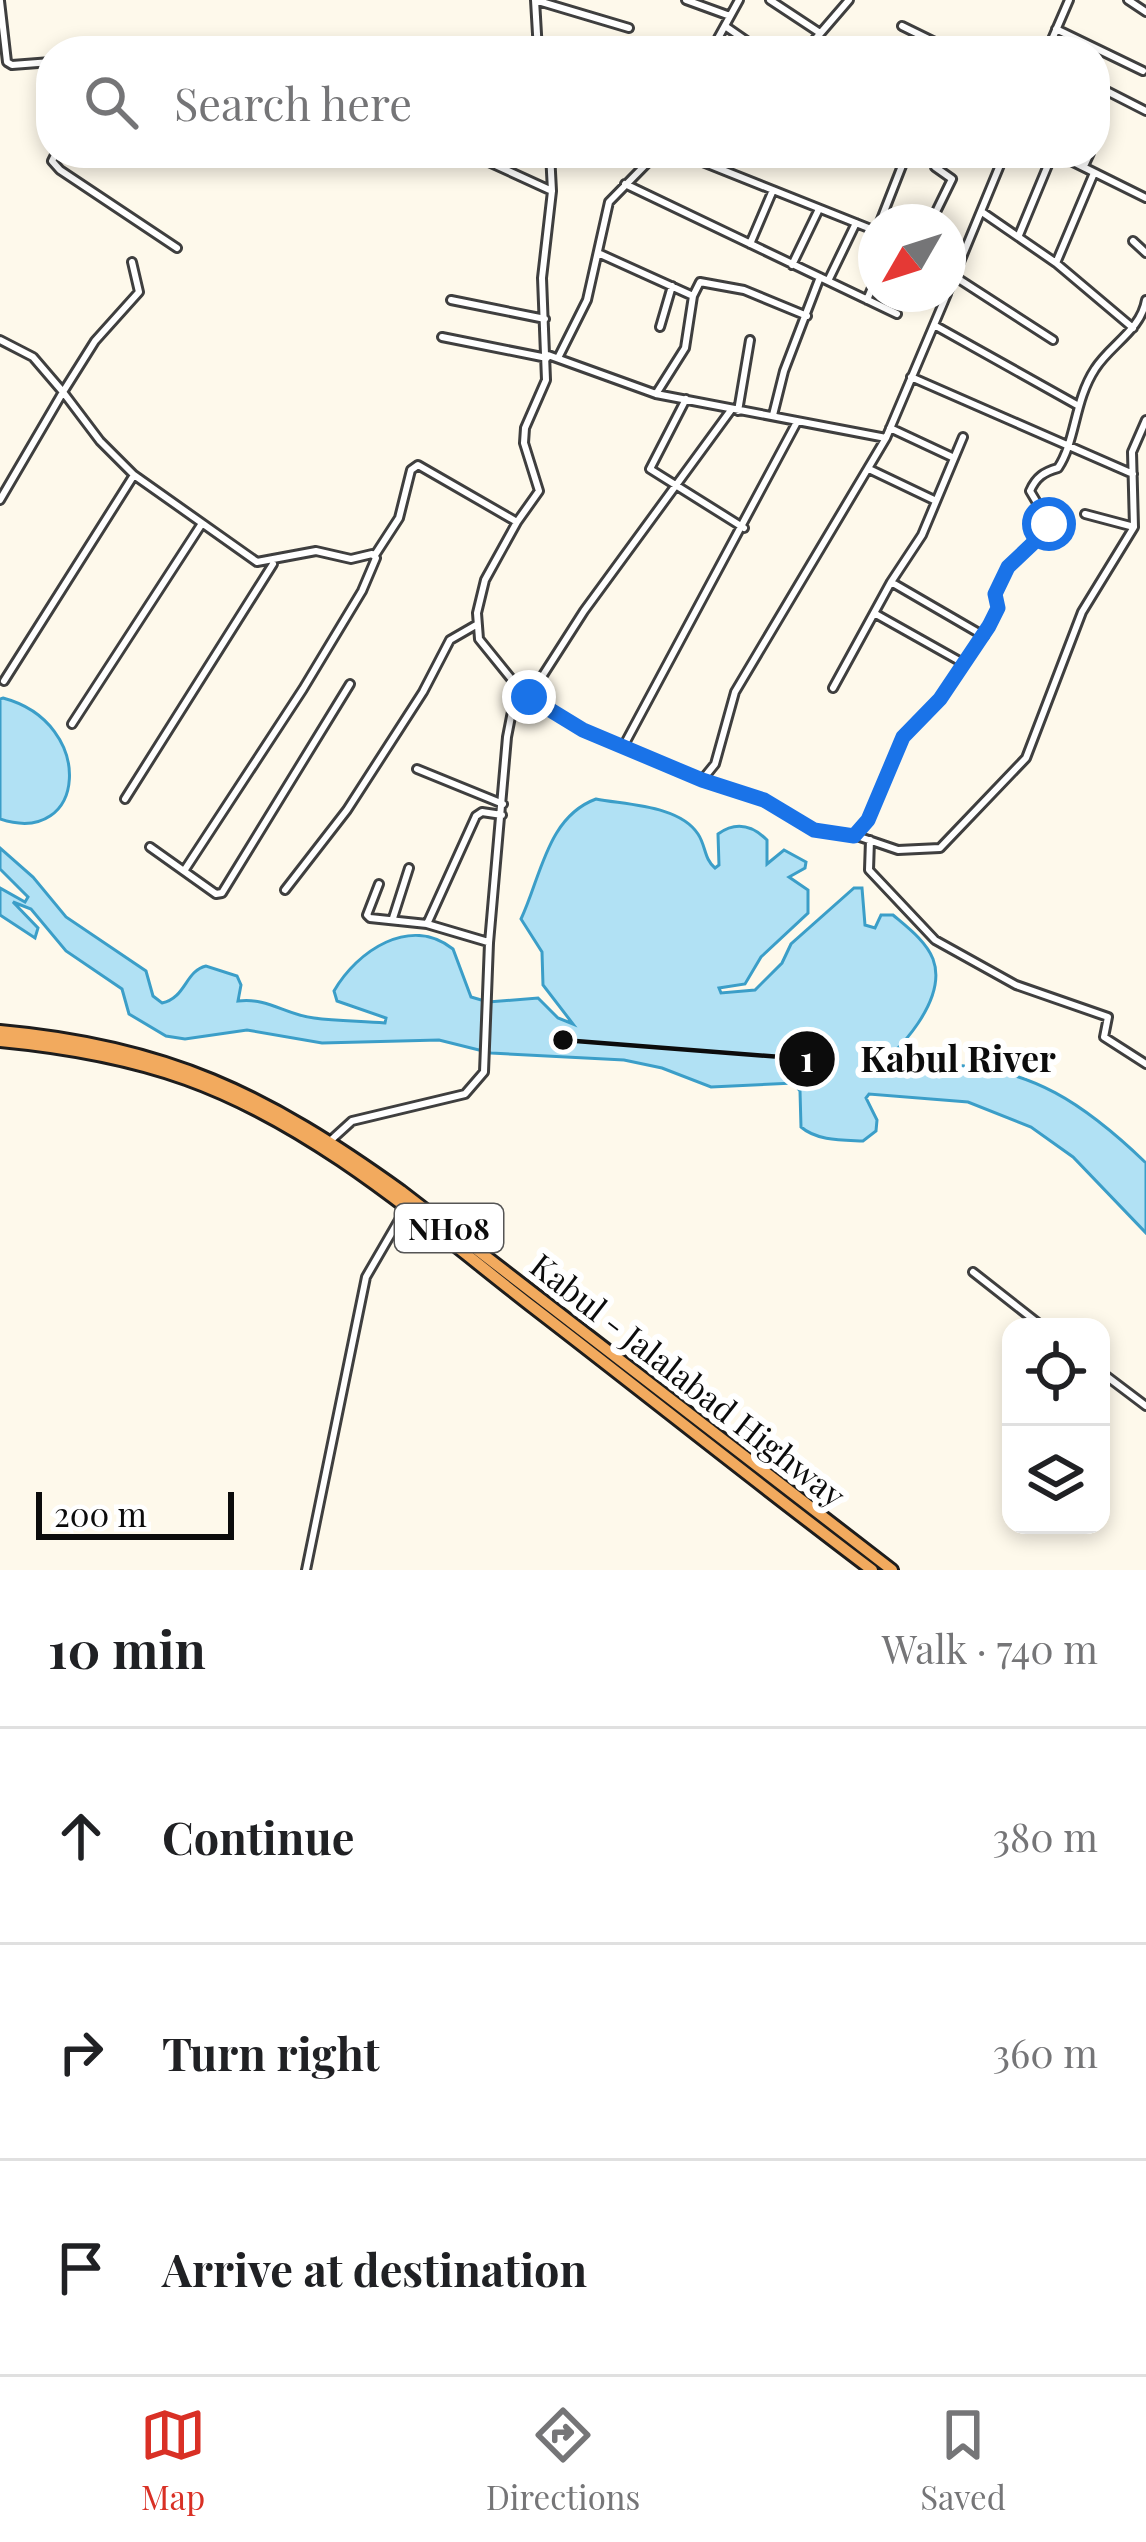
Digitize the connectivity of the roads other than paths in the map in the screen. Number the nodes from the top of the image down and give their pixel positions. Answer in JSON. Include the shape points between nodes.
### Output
{"nodes":[{"id":1,"x":525,"y":0,"type":"edge"},
{"id":2,"x":686,"y":0,"type":"edge"},
{"id":3,"x":739,"y":0,"type":"edge"},
{"id":4,"x":770,"y":0,"type":"edge"},
{"id":5,"x":849,"y":0,"type":"edge"},
{"id":6,"x":1069,"y":0,"type":"edge"},
{"id":7,"x":1128,"y":0,"type":"edge"},
{"id":8,"x":0,"y":1,"type":"edge"},
{"id":9,"x":536,"y":5,"type":"junction"},
{"id":10,"x":1146,"y":11,"type":"edge"},
{"id":11,"x":730,"y":16,"type":"junction"},
{"id":12,"x":725,"y":26,"type":"junction"},
{"id":13,"x":902,"y":26,"type":"dead end"},
{"id":14,"x":629,"y":28,"type":"dead end"},
{"id":15,"x":1056,"y":29,"type":"junction"},
{"id":16,"x":820,"y":33,"type":"junction"},
{"id":17,"x":537,"y":36,"type":"edge"},
{"id":18,"x":719,"y":36,"type":"edge"},
{"id":19,"x":739,"y":36,"type":"edge"},
{"id":20,"x":818,"y":36,"type":"edge"},
{"id":21,"x":922,"y":36,"type":"edge"},
{"id":22,"x":1053,"y":36,"type":"edge"},
{"id":23,"x":1070,"y":36,"type":"edge"},
{"id":24,"x":1110,"y":55,"type":"edge"},
{"id":25,"x":36,"y":63,"type":"edge"},
{"id":26,"x":1143,"y":71,"type":"edge"},
{"id":27,"x":1110,"y":93,"type":"edge"},
{"id":28,"x":1146,"y":111,"type":"edge"},
{"id":29,"x":58,"y":168,"type":"edge"},
{"id":30,"x":502,"y":168,"type":"edge"},
{"id":31,"x":551,"y":168,"type":"edge"},
{"id":32,"x":639,"y":168,"type":"edge"},
{"id":33,"x":718,"y":168,"type":"edge"},
{"id":34,"x":901,"y":168,"type":"edge"},
{"id":35,"x":937,"y":168,"type":"edge"},
{"id":36,"x":999,"y":168,"type":"edge"},
{"id":37,"x":1048,"y":168,"type":"edge"},
{"id":38,"x":1088,"y":168,"type":"edge"},
{"id":39,"x":1095,"y":172,"type":"junction"},
{"id":40,"x":625,"y":184,"type":"junction"},
{"id":41,"x":773,"y":190,"type":"junction"},
{"id":42,"x":552,"y":191,"type":"junction"},
{"id":43,"x":1146,"y":198,"type":"edge"},
{"id":44,"x":887,"y":204,"type":"edge"},
{"id":45,"x":940,"y":204,"type":"edge"},
{"id":46,"x":820,"y":209,"type":"junction"},
{"id":47,"x":982,"y":212,"type":"junction"},
{"id":48,"x":856,"y":223,"type":"joint"},
{"id":49,"x":1019,"y":236,"type":"junction"},
{"id":50,"x":1133,"y":241,"type":"dead end"},
{"id":51,"x":750,"y":244,"type":"junction"},
{"id":52,"x":177,"y":248,"type":"dead end"},
{"id":53,"x":966,"y":249,"type":"edge"},
{"id":54,"x":598,"y":253,"type":"junction"},
{"id":55,"x":1146,"y":253,"type":"edge"},
{"id":56,"x":132,"y":262,"type":"dead end"},
{"id":57,"x":1056,"y":263,"type":"junction"},
{"id":58,"x":792,"y":265,"type":"junction"},
{"id":59,"x":824,"y":279,"type":"junction"},
{"id":60,"x":966,"y":284,"type":"edge"},
{"id":61,"x":671,"y":286,"type":"junction"},
{"id":62,"x":693,"y":296,"type":"junction"},
{"id":63,"x":858,"y":296,"type":"edge"},
{"id":64,"x":451,"y":300,"type":"dead end"},
{"id":65,"x":1146,"y":300,"type":"edge"},
{"id":66,"x":893,"y":312,"type":"edge"},
{"id":67,"x":939,"y":312,"type":"edge"},
{"id":68,"x":897,"y":314,"type":"dead end"},
{"id":69,"x":807,"y":316,"type":"junction"},
{"id":70,"x":545,"y":319,"type":"junction"},
{"id":71,"x":934,"y":325,"type":"junction"},
{"id":72,"x":660,"y":327,"type":"dead end"},
{"id":73,"x":1133,"y":328,"type":"junction"},
{"id":74,"x":442,"y":337,"type":"dead end"},
{"id":75,"x":0,"y":340,"type":"edge"},
{"id":76,"x":749,"y":340,"type":"dead end"},
{"id":77,"x":1054,"y":340,"type":"dead end"},
{"id":78,"x":548,"y":356,"type":"junction"},
{"id":79,"x":558,"y":358,"type":"junction"},
{"id":80,"x":911,"y":377,"type":"junction"},
{"id":81,"x":64,"y":392,"type":"junction"},
{"id":82,"x":656,"y":394,"type":"junction"},
{"id":83,"x":686,"y":399,"type":"junction"},
{"id":84,"x":1077,"y":405,"type":"junction"},
{"id":85,"x":734,"y":410,"type":"junction"},
{"id":86,"x":773,"y":415,"type":"junction"},
{"id":87,"x":1146,"y":420,"type":"edge"},
{"id":88,"x":797,"y":422,"type":"junction"},
{"id":89,"x":890,"y":428,"type":"junction"},
{"id":90,"x":963,"y":437,"type":"dead end"},
{"id":91,"x":886,"y":439,"type":"junction"},
{"id":92,"x":1066,"y":445,"type":"junction"},
{"id":93,"x":1132,"y":452,"type":"junction"},
{"id":94,"x":952,"y":457,"type":"junction"},
{"id":95,"x":1146,"y":457,"type":"edge"},
{"id":96,"x":868,"y":470,"type":"junction"},
{"id":97,"x":1133,"y":474,"type":"junction"},
{"id":98,"x":134,"y":475,"type":"junction"},
{"id":99,"x":676,"y":487,"type":"junction"},
{"id":100,"x":0,"y":500,"type":"edge"},
{"id":101,"x":934,"y":500,"type":"junction"},
{"id":102,"x":1084,"y":514,"type":"dead end"},
{"id":103,"x":517,"y":522,"type":"junction"},
{"id":104,"x":200,"y":525,"type":"junction"},
{"id":105,"x":1134,"y":527,"type":"junction"},
{"id":106,"x":744,"y":528,"type":"junction"},
{"id":107,"x":375,"y":555,"type":"junction"},
{"id":108,"x":274,"y":560,"type":"junction"},
{"id":109,"x":891,"y":582,"type":"junction"},
{"id":110,"x":874,"y":613,"type":"junction"},
{"id":111,"x":476,"y":625,"type":"junction"},
{"id":112,"x":984,"y":636,"type":"junction"},
{"id":113,"x":963,"y":663,"type":"junction"},
{"id":114,"x":4,"y":681,"type":"dead end"},
{"id":115,"x":350,"y":684,"type":"dead end"},
{"id":116,"x":517,"y":686,"type":"junction"},
{"id":117,"x":833,"y":688,"type":"dead end"},
{"id":118,"x":529,"y":697,"type":"junction"},
{"id":119,"x":72,"y":724,"type":"dead end"},
{"id":120,"x":623,"y":747,"type":"junction"},
{"id":121,"x":417,"y":769,"type":"dead end"},
{"id":122,"x":702,"y":780,"type":"junction"},
{"id":123,"x":125,"y":799,"type":"dead end"},
{"id":124,"x":503,"y":804,"type":"junction"},
{"id":125,"x":502,"y":815,"type":"junction"},
{"id":126,"x":854,"y":836,"type":"junction"},
{"id":127,"x":870,"y":840,"type":"junction"},
{"id":128,"x":150,"y":847,"type":"dead end"},
{"id":129,"x":409,"y":868,"type":"dead end"},
{"id":130,"x":184,"y":871,"type":"junction"},
{"id":131,"x":379,"y":884,"type":"dead end"},
{"id":132,"x":285,"y":890,"type":"dead end"},
{"id":133,"x":393,"y":918,"type":"junction"},
{"id":134,"x":427,"y":925,"type":"junction"},
{"id":135,"x":489,"y":943,"type":"junction"},
{"id":136,"x":0,"y":1031,"type":"edge"},
{"id":137,"x":0,"y":1041,"type":"edge"},
{"id":138,"x":51,"y":1041,"type":"junction"},
{"id":139,"x":1146,"y":1064,"type":"edge"},
{"id":140,"x":330,"y":1141,"type":"junction"},
{"id":141,"x":345,"y":1158,"type":"junction"},
{"id":142,"x":398,"y":1195,"type":"junction"},
{"id":143,"x":406,"y":1208,"type":"junction"},
{"id":144,"x":431,"y":1221,"type":"junction"},
{"id":145,"x":973,"y":1272,"type":"dead end"},
{"id":146,"x":1032,"y":1318,"type":"edge"},
{"id":147,"x":1110,"y":1379,"type":"edge"},
{"id":148,"x":1146,"y":1406,"type":"edge"},
{"id":149,"x":857,"y":1551,"type":"junction"},
{"id":150,"x":306,"y":1570,"type":"edge"},
{"id":151,"x":872,"y":1570,"type":"edge"},
{"id":152,"x":892,"y":1570,"type":"edge"}],
"edges":[{"from":1,"to":9,"type":"street"},
{"from":2,"to":11,"type":"street"},
{"from":3,"to":11,"type":"street"},
{"from":4,"to":16,"type":"street"},
{"from":5,"to":16,"type":"street"},
{"from":6,"to":15,"type":"street"},
{"from":7,"to":10,"type":"street"},
{"from":8,"to":25,"type":"street","via":[[7,62]]},
{"from":9,"to":14,"type":"street"},
{"from":9,"to":17,"type":"street"},
{"from":11,"to":12,"type":"street"},
{"from":12,"to":18,"type":"street"},
{"from":12,"to":19,"type":"street"},
{"from":13,"to":21,"type":"street"},
{"from":15,"to":22,"type":"street"},
{"from":15,"to":23,"type":"street"},
{"from":16,"to":20,"type":"street"},
{"from":24,"to":26,"type":"street"},
{"from":27,"to":28,"type":"street"},
{"from":29,"to":52,"type":"street"},
{"from":30,"to":42,"type":"street"},
{"from":31,"to":42,"type":"street"},
{"from":32,"to":40,"type":"street"},
{"from":33,"to":41,"type":"street"},
{"from":34,"to":44,"type":"street"},
{"from":35,"to":45,"type":"street","via":[[952,178]]},
{"from":36,"to":47,"type":"street"},
{"from":37,"to":49,"type":"street"},
{"from":38,"to":39,"type":"street"},
{"from":39,"to":43,"type":"street"},
{"from":39,"to":57,"type":"street"},
{"from":40,"to":51,"type":"street"},
{"from":40,"to":54,"type":"street","via":[[609,202]]},
{"from":41,"to":46,"type":"street"},
{"from":41,"to":51,"type":"street"},
{"from":42,"to":70,"type":"street"},
{"from":46,"to":48,"type":"street"},
{"from":46,"to":58,"type":"street"},
{"from":47,"to":49,"type":"street"},
{"from":47,"to":53,"type":"street"},
{"from":48,"to":59,"type":"street"},
{"from":49,"to":57,"type":"street"},
{"from":50,"to":55,"type":"street"},
{"from":51,"to":58,"type":"street"},
{"from":54,"to":61,"type":"street"},
{"from":54,"to":79,"type":"street","via":[[587,300]]},
{"from":56,"to":81,"type":"street","via":[[139,292]]},
{"from":57,"to":73,"type":"street"},
{"from":58,"to":59,"type":"street"},
{"from":59,"to":63,"type":"street"},
{"from":59,"to":69,"type":"street"},
{"from":60,"to":77,"type":"street"},
{"from":61,"to":62,"type":"street"},
{"from":61,"to":72,"type":"street"},
{"from":62,"to":69,"type":"street","via":[[704,281]]},
{"from":62,"to":82,"type":"street","via":[[685,347]]},
{"from":64,"to":70,"type":"street"},
{"from":65,"to":73,"type":"street"},
{"from":66,"to":68,"type":"street"},
{"from":67,"to":71,"type":"street"},
{"from":69,"to":86,"type":"street"},
{"from":70,"to":78,"type":"street"},
{"from":71,"to":80,"type":"street"},
{"from":71,"to":84,"type":"street"},
{"from":73,"to":84,"type":"street","via":[[1102,358]]},
{"from":74,"to":78,"type":"street"},
{"from":75,"to":81,"type":"street","via":[[33,357]]},
{"from":76,"to":85,"type":"street"},
{"from":78,"to":79,"type":"street"},
{"from":78,"to":103,"type":"street","via":[[524,443],[539,491]]},
{"from":79,"to":82,"type":"street"},
{"from":80,"to":89,"type":"street"},
{"from":80,"to":92,"type":"street"},
{"from":81,"to":98,"type":"street"},
{"from":81,"to":100,"type":"street"},
{"from":82,"to":83,"type":"street"},
{"from":83,"to":85,"type":"street"},
{"from":83,"to":99,"type":"street","via":[[649,467]]},
{"from":84,"to":92,"type":"street"},
{"from":85,"to":86,"type":"street"},
{"from":85,"to":99,"type":"street"},
{"from":86,"to":88,"type":"street"},
{"from":87,"to":93,"type":"street"},
{"from":88,"to":91,"type":"street"},
{"from":88,"to":106,"type":"street"},
{"from":89,"to":91,"type":"street"},
{"from":89,"to":94,"type":"street"},
{"from":90,"to":94,"type":"street"},
{"from":91,"to":96,"type":"street"},
{"from":92,"to":97,"type":"street"},
{"from":92,"to":112,"type":"street","via":[[1058,468],[1030,491],[1048,529],[999,582]]},
{"from":93,"to":95,"type":"street"},
{"from":93,"to":97,"type":"street"},
{"from":94,"to":101,"type":"street"},
{"from":96,"to":101,"type":"street"},
{"from":96,"to":122,"type":"street","via":[[735,692],[715,764]]},
{"from":97,"to":105,"type":"street"},
{"from":98,"to":104,"type":"street"},
{"from":98,"to":114,"type":"street"},
{"from":99,"to":106,"type":"street"},
{"from":99,"to":118,"type":"street"},
{"from":101,"to":109,"type":"street"},
{"from":102,"to":105,"type":"street"},
{"from":103,"to":107,"type":"street","via":[[418,465],[400,518]]},
{"from":103,"to":111,"type":"street","via":[[485,580]]},
{"from":104,"to":108,"type":"street","via":[[256,562]]},
{"from":104,"to":119,"type":"street"},
{"from":105,"to":127,"type":"street","via":[[1082,612],[1026,758],[940,848],[898,850]]},
{"from":106,"to":120,"type":"street"},
{"from":107,"to":108,"type":"street","via":[[351,559],[316,550]]},
{"from":107,"to":130,"type":"street","via":[[362,591]]},
{"from":108,"to":123,"type":"street"},
{"from":109,"to":110,"type":"street"},
{"from":109,"to":112,"type":"street"},
{"from":110,"to":113,"type":"street"},
{"from":110,"to":117,"type":"street"},
{"from":111,"to":116,"type":"street"},
{"from":111,"to":132,"type":"street","via":[[450,640],[347,810]]},
{"from":112,"to":113,"type":"street"},
{"from":113,"to":126,"type":"street","via":[[903,737]]},
{"from":115,"to":130,"type":"street","via":[[222,893]]},
{"from":116,"to":118,"type":"street"},
{"from":116,"to":124,"type":"street"},
{"from":118,"to":120,"type":"street"},
{"from":120,"to":122,"type":"street"},
{"from":121,"to":124,"type":"street"},
{"from":122,"to":126,"type":"street","via":[[764,800],[814,830]]},
{"from":124,"to":125,"type":"street"},
{"from":125,"to":134,"type":"street","via":[[476,816]]},
{"from":125,"to":135,"type":"street"},
{"from":126,"to":127,"type":"street"},
{"from":127,"to":139,"type":"street","via":[[869,870],[935,940],[1016,985],[1108,1017],[1105,1037]]},
{"from":128,"to":130,"type":"street"},
{"from":129,"to":133,"type":"street"},
{"from":131,"to":133,"type":"street","via":[[368,917]]},
{"from":133,"to":134,"type":"street"},
{"from":134,"to":135,"type":"street"},
{"from":135,"to":140,"type":"street","via":[[484,1072],[465,1094],[352,1121]]},
{"from":136,"to":138,"type":"highway","name":"Kabul - Jalalabad Highway","number":"NH08"},
{"from":137,"to":138,"type":"highway","name":"Kabul - Jalalabad Highway","number":"NH08"},
{"from":138,"to":140,"type":"highway","name":"Kabul - Jalalabad Highway","number":"NH08","via":[[129,1049],[190,1070]]},
{"from":138,"to":141,"type":"highway","name":"Kabul - Jalalabad Highway","number":"NH08","via":[[208,1088]]},
{"from":140,"to":141,"type":"highway","name":"Kabul - Jalalabad Highway","number":"NH08"},
{"from":141,"to":142,"type":"highway","name":"Kabul - Jalalabad Highway","number":"NH08"},
{"from":142,"to":143,"type":"highway","name":"Kabul - Jalalabad Highway","number":"NH08"},
{"from":142,"to":144,"type":"highway","name":"Kabul - Jalalabad Highway","number":"NH08"},
{"from":143,"to":144,"type":"highway","name":"Kabul - Jalalabad Highway","number":"NH08"},
{"from":143,"to":150,"type":"street","via":[[366,1276]]},
{"from":144,"to":149,"type":"highway","name":"Kabul - Jalalabad Highway","number":"NH08"},
{"from":145,"to":146,"type":"street"},
{"from":147,"to":148,"type":"street"},
{"from":149,"to":151,"type":"highway","name":"Kabul - Jalalabad Highway","number":"NH08"},
{"from":149,"to":152,"type":"highway","name":"Kabul - Jalalabad Highway","number":"NH08"}]}
